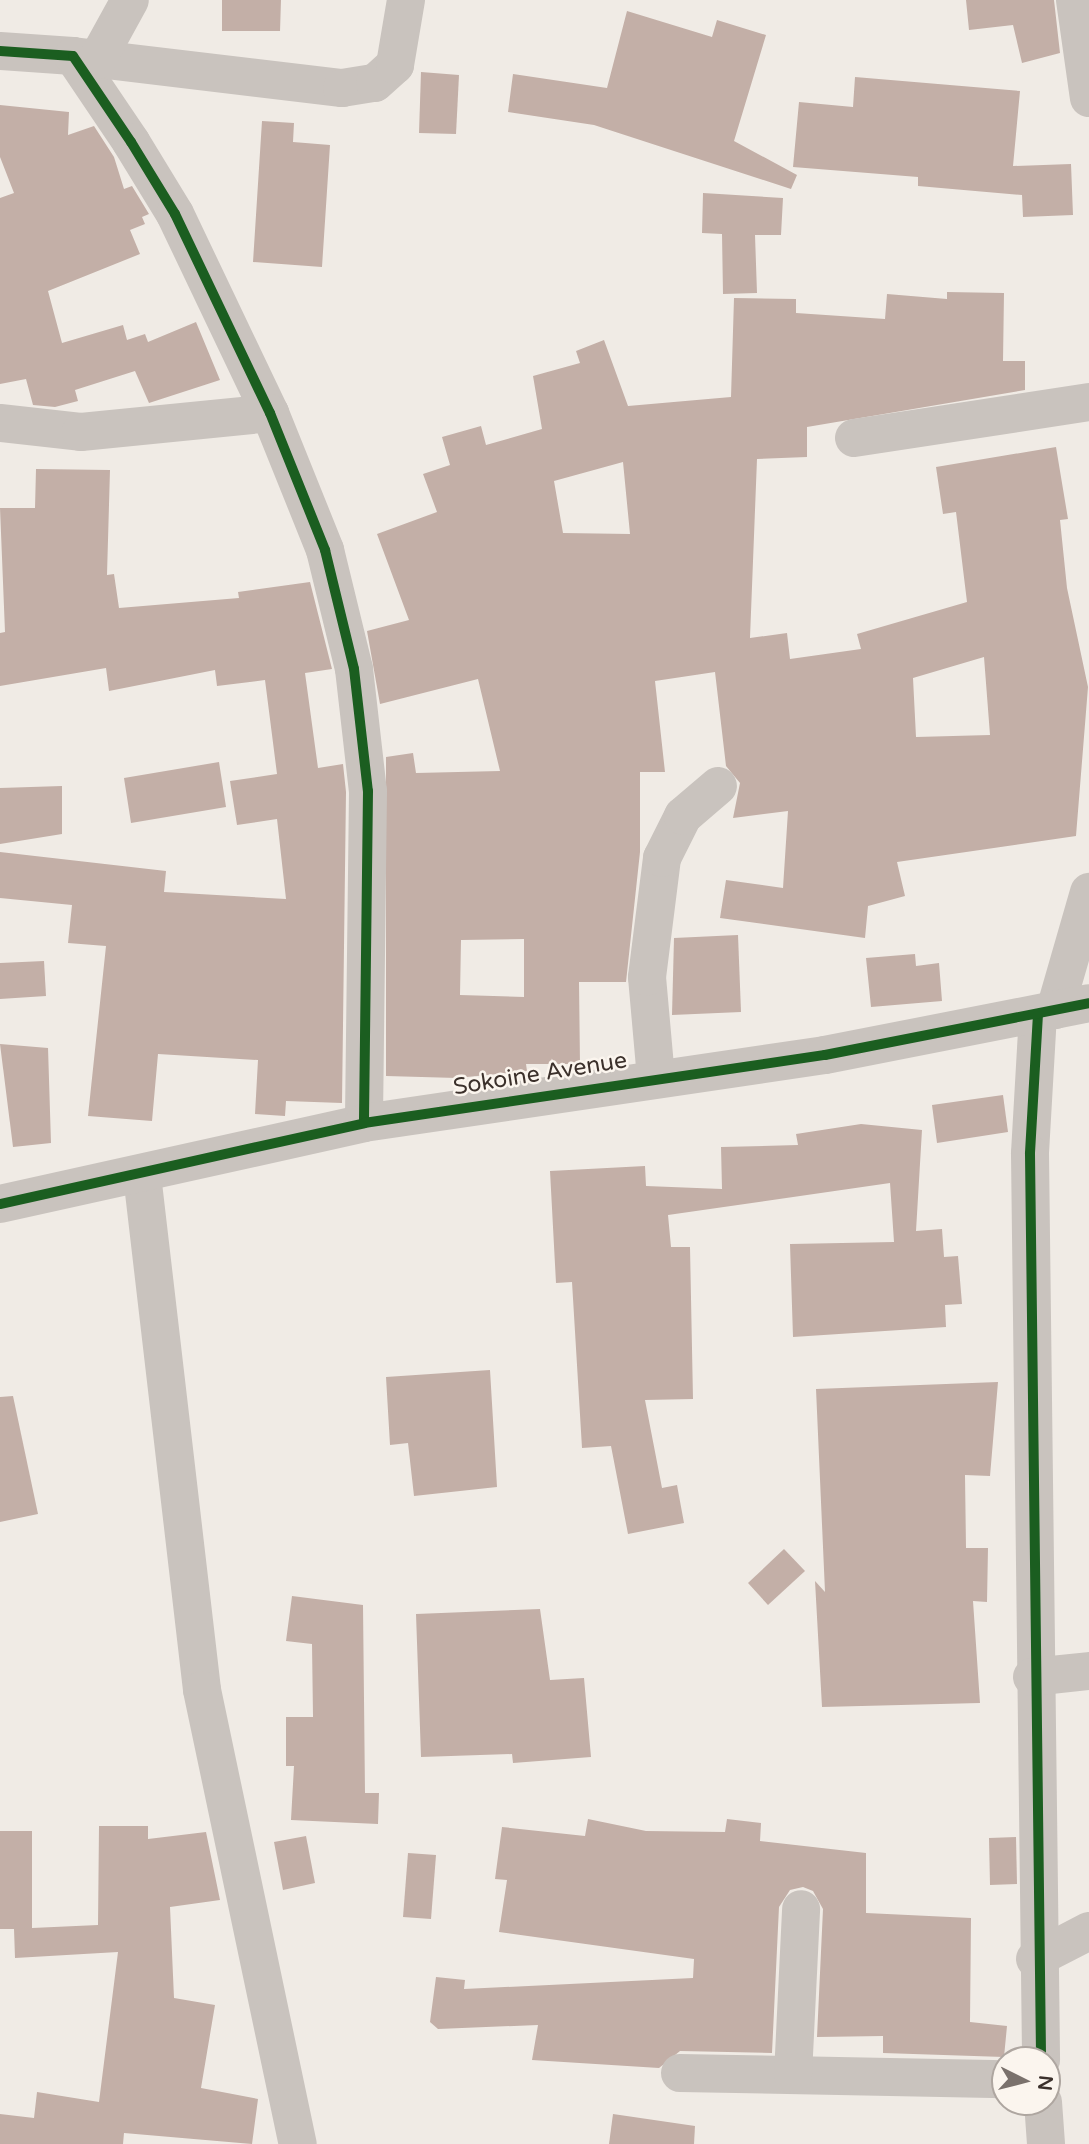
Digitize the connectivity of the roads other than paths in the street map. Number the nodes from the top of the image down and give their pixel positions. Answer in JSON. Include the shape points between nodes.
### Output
{"nodes":[{"id":1,"x":130,"y":0,"type":"edge"},
{"id":2,"x":406,"y":0,"type":"edge"},
{"id":3,"x":1075,"y":0,"type":"edge"},
{"id":4,"x":0,"y":51,"type":"edge"},
{"id":5,"x":85,"y":58,"type":"junction"},
{"id":6,"x":1089,"y":98,"type":"edge"},
{"id":7,"x":1089,"y":402,"type":"edge"},
{"id":8,"x":270,"y":413,"type":"junction"},
{"id":9,"x":0,"y":423,"type":"edge"},
{"id":10,"x":854,"y":438,"type":"dead end"},
{"id":11,"x":718,"y":786,"type":"dead end"},
{"id":12,"x":1089,"y":892,"type":"edge"},
{"id":13,"x":1061,"y":1009,"type":"edge"},
{"id":14,"x":656,"y":1078,"type":"junction"},
{"id":15,"x":364,"y":1123,"type":"junction"},
{"id":16,"x":142,"y":1175,"type":"junction"},
{"id":17,"x":0,"y":1204,"type":"edge"},
{"id":18,"x":1089,"y":1671,"type":"edge"},
{"id":19,"x":1032,"y":1677,"type":"junction"},
{"id":20,"x":801,"y":1909,"type":"dead end"},
{"id":21,"x":1089,"y":1931,"type":"edge"},
{"id":22,"x":1035,"y":1959,"type":"junction"},
{"id":23,"x":1040,"y":2046,"type":"edge"},
{"id":24,"x":680,"y":2073,"type":"dead end"},
{"id":25,"x":793,"y":2075,"type":"junction"},
{"id":26,"x":991,"y":2079,"type":"edge"},
{"id":27,"x":1044,"y":2116,"type":"edge"},
{"id":28,"x":298,"y":2144,"type":"edge"},
{"id":29,"x":1046,"y":2144,"type":"edge"}],
"edges":[{"from":1,"to":5,"type":"street"},
{"from":2,"to":5,"type":"street","via":[[395,65],[375,83],[342,88]]},
{"from":3,"to":6,"type":"street"},
{"from":4,"to":5,"type":"street"},
{"from":5,"to":8,"type":"street","via":[[175,214]]},
{"from":7,"to":10,"type":"street"},
{"from":8,"to":9,"type":"street","via":[[80,432]]},
{"from":8,"to":15,"type":"street","via":[[325,550],[354,669],[368,791]]},
{"from":11,"to":14,"type":"street","via":[[683,816],[662,858],[647,977]]},
{"from":12,"to":13,"type":"street"},
{"from":13,"to":14,"type":"street","name":"Sokoine Avenue"},
{"from":13,"to":19,"type":"street","via":[[1030,1154]]},
{"from":14,"to":15,"type":"street","name":"Sokoine Avenue"},
{"from":15,"to":16,"type":"street","name":"Sokoine Avenue"},
{"from":16,"to":17,"type":"street","name":"Sokoine Avenue"},
{"from":16,"to":28,"type":"street","via":[[202,1690]]},
{"from":18,"to":19,"type":"street"},
{"from":19,"to":22,"type":"street"},
{"from":20,"to":25,"type":"street"},
{"from":21,"to":22,"type":"street"},
{"from":22,"to":23,"type":"street"},
{"from":24,"to":25,"type":"street"},
{"from":25,"to":26,"type":"street"},
{"from":27,"to":29,"type":"street"}]}
